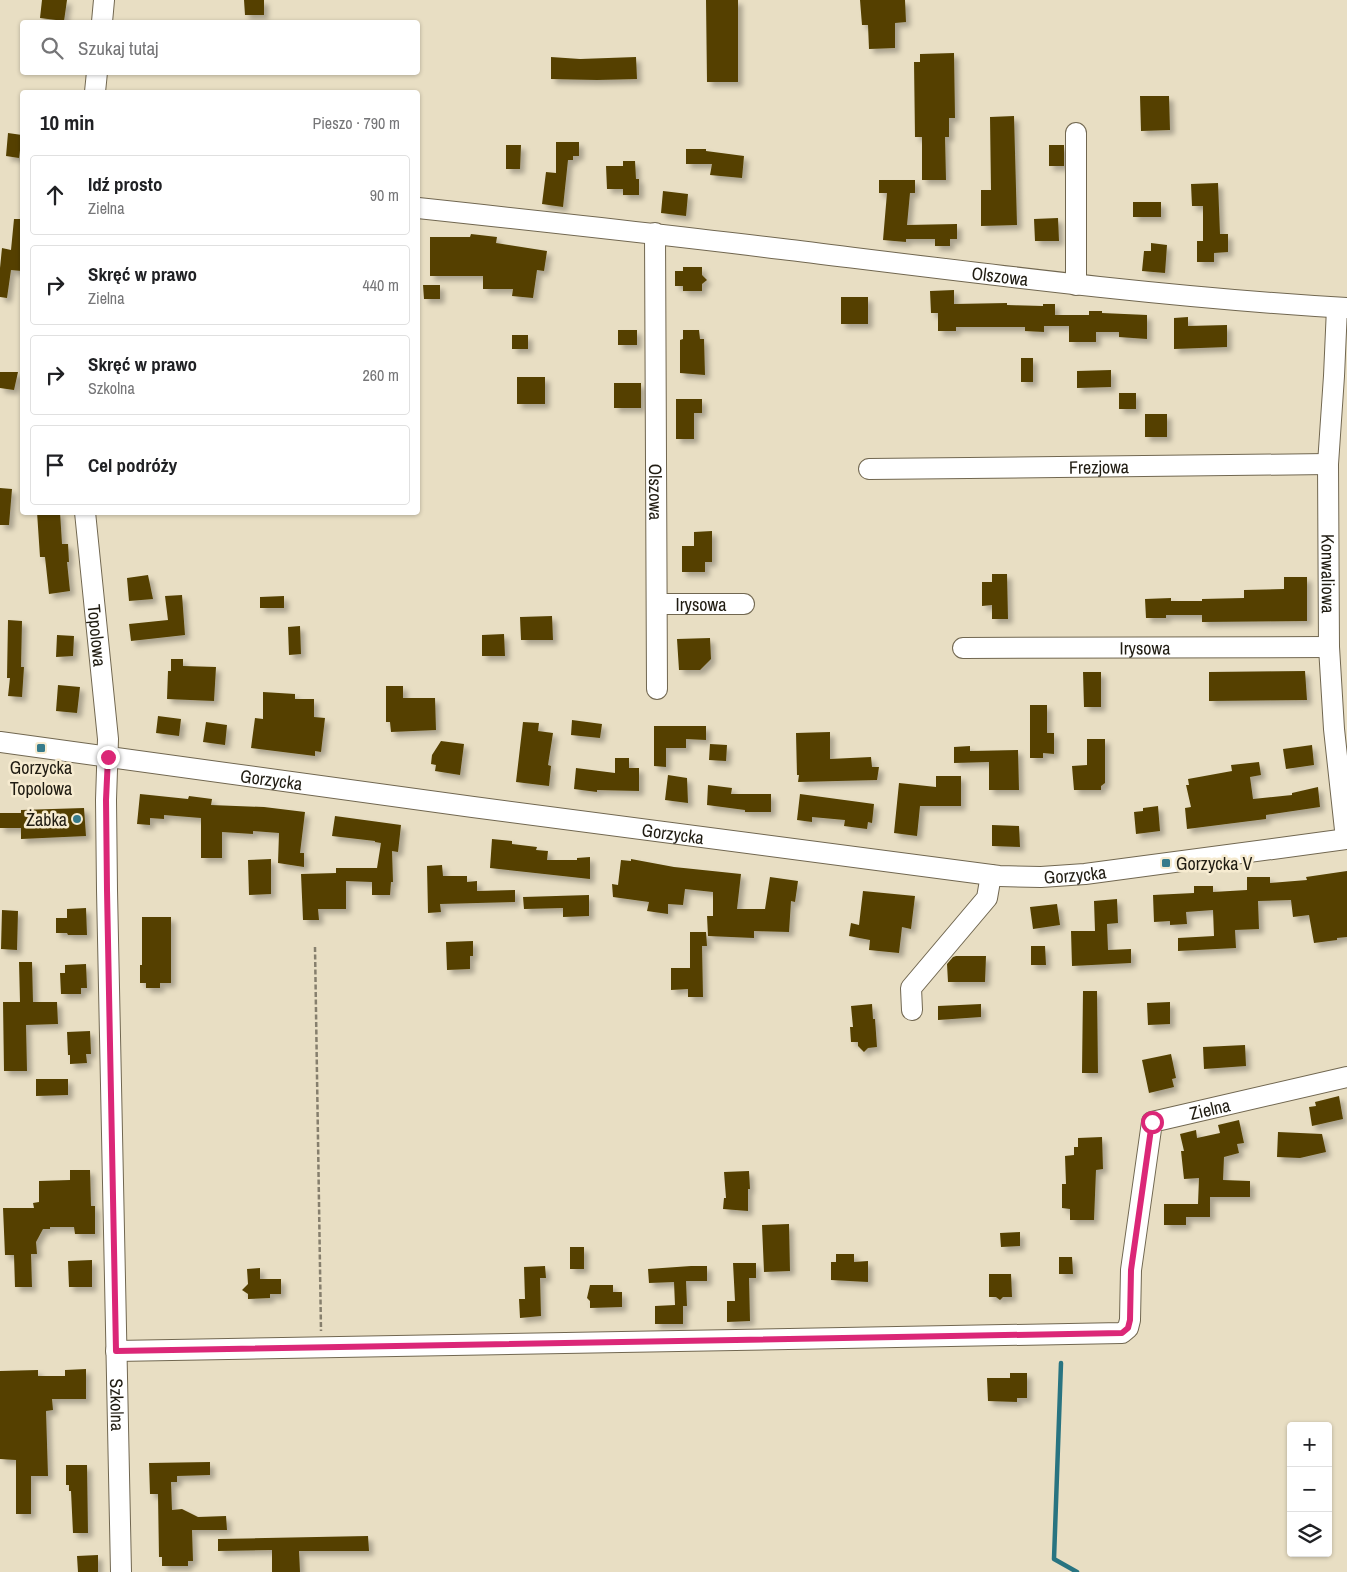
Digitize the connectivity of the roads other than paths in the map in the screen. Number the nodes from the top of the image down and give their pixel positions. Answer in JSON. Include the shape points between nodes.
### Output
{"nodes":[{"id":1,"x":104,"y":0,"type":"edge"},
{"id":2,"x":102,"y":20,"type":"edge"},
{"id":3,"x":97,"y":75,"type":"edge"},
{"id":4,"x":95,"y":90,"type":"edge"},
{"id":5,"x":1076,"y":133,"type":"dead end"},
{"id":6,"x":420,"y":208,"type":"edge"},
{"id":7,"x":655,"y":233,"type":"junction"},
{"id":8,"x":1076,"y":285,"type":"junction"},
{"id":9,"x":1342,"y":308,"type":"edge"},
{"id":10,"x":1328,"y":464,"type":"junction"},
{"id":11,"x":870,"y":469,"type":"dead end"},
{"id":12,"x":85,"y":515,"type":"edge"},
{"id":13,"x":657,"y":604,"type":"junction"},
{"id":14,"x":744,"y":604,"type":"dead end"},
{"id":15,"x":1329,"y":647,"type":"junction"},
{"id":16,"x":963,"y":648,"type":"dead end"},
{"id":17,"x":658,"y":689,"type":"dead end"},
{"id":18,"x":0,"y":742,"type":"edge"},
{"id":19,"x":108,"y":757,"type":"junction"},
{"id":20,"x":1346,"y":839,"type":"edge"},
{"id":21,"x":992,"y":875,"type":"junction"},
{"id":22,"x":912,"y":1010,"type":"dead end"},
{"id":23,"x":1347,"y":1077,"type":"edge"},
{"id":24,"x":116,"y":1351,"type":"junction"},
{"id":25,"x":121,"y":1572,"type":"edge"}],
"edges":[{"from":1,"to":2,"type":"street"},
{"from":3,"to":4,"type":"street"},
{"from":5,"to":8,"type":"street"},
{"from":6,"to":7,"type":"street","name":"Olszowa"},
{"from":7,"to":8,"type":"street","name":"Olszowa"},
{"from":7,"to":13,"type":"street","name":"Olszowa"},
{"from":8,"to":9,"type":"street","name":"Olszowa"},
{"from":9,"to":10,"type":"street","name":"Konwaliowa"},
{"from":10,"to":11,"type":"street","name":"Frezjowa"},
{"from":10,"to":15,"type":"street","name":"Konwaliowa"},
{"from":12,"to":19,"type":"street","name":"Topolowa"},
{"from":13,"to":14,"type":"street","name":"Irysowa"},
{"from":13,"to":17,"type":"street","name":"Olszowa"},
{"from":15,"to":16,"type":"street","name":"Irysowa"},
{"from":15,"to":20,"type":"street","name":"Konwaliowa"},
{"from":18,"to":19,"type":"street","name":"Gorzycka"},
{"from":19,"to":21,"type":"street","name":"Gorzycka"},
{"from":19,"to":24,"type":"street","name":"Szkolna","via":[[107,900]]},
{"from":20,"to":21,"type":"street","name":"Gorzycka","via":[[1085,874],[1041,877]]},
{"from":21,"to":22,"type":"street","via":[[987,898],[911,988]]},
{"from":23,"to":24,"type":"street","name":"Zielna","via":[[1152,1122],[1131,1270],[1130,1320],[1122,1333]]},
{"from":24,"to":25,"type":"street","name":"Szkolna"}]}
